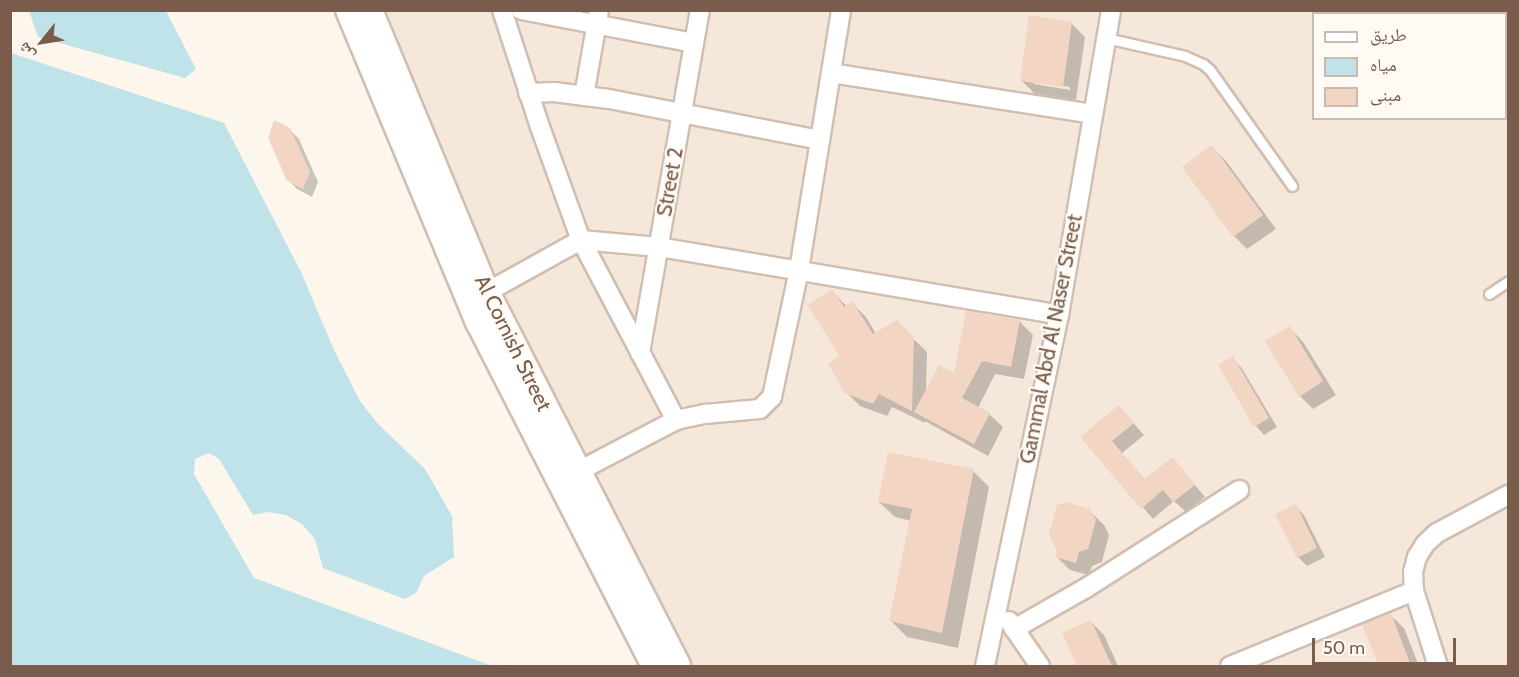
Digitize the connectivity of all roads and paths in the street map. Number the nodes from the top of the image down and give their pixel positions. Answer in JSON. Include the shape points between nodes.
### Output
{"nodes":[{"id":1,"x":348,"y":10,"type":"edge"},
{"id":2,"x":502,"y":10,"type":"edge"},
{"id":3,"x":521,"y":10,"type":"edge"},
{"id":4,"x":700,"y":10,"type":"edge"},
{"id":5,"x":841,"y":10,"type":"edge"},
{"id":6,"x":1111,"y":10,"type":"edge"},
{"id":7,"x":375,"y":12,"type":"edge"},
{"id":8,"x":598,"y":18,"type":"edge"},
{"id":9,"x":1106,"y":38,"type":"junction"},
{"id":10,"x":694,"y":43,"type":"junction"},
{"id":11,"x":831,"y":73,"type":"junction"},
{"id":12,"x":528,"y":93,"type":"junction"},
{"id":13,"x":584,"y":96,"type":"junction"},
{"id":14,"x":1093,"y":114,"type":"junction"},
{"id":15,"x":682,"y":115,"type":"junction"},
{"id":16,"x":820,"y":140,"type":"junction"},
{"id":17,"x":1292,"y":186,"type":"dead end"},
{"id":18,"x":581,"y":240,"type":"junction"},
{"id":19,"x":659,"y":247,"type":"junction"},
{"id":20,"x":799,"y":270,"type":"junction"},
{"id":21,"x":1509,"y":281,"type":"edge"},
{"id":22,"x":487,"y":292,"type":"junction"},
{"id":23,"x":1489,"y":294,"type":"dead end"},
{"id":24,"x":1059,"y":315,"type":"junction"},
{"id":25,"x":640,"y":353,"type":"junction"},
{"id":26,"x":676,"y":420,"type":"junction"},
{"id":27,"x":577,"y":472,"type":"junction"},
{"id":28,"x":1239,"y":490,"type":"dead end"},
{"id":29,"x":1509,"y":495,"type":"edge"},
{"id":30,"x":1414,"y":591,"type":"junction"},
{"id":31,"x":998,"y":605,"type":"junction"},
{"id":32,"x":1014,"y":629,"type":"junction"},
{"id":33,"x":654,"y":666,"type":"edge"},
{"id":34,"x":678,"y":666,"type":"edge"},
{"id":35,"x":985,"y":666,"type":"edge"},
{"id":36,"x":1040,"y":666,"type":"edge"},
{"id":37,"x":1230,"y":666,"type":"edge"},
{"id":38,"x":1438,"y":666,"type":"edge"}],
"edges":[{"from":1,"to":33,"type":"street","name":"Al Cornish Street","via":[[478,322]]},
{"from":2,"to":12,"type":"street"},
{"from":3,"to":8,"type":"street"},
{"from":4,"to":10,"type":"street","name":"Street 2"},
{"from":5,"to":11,"type":"street"},
{"from":6,"to":9,"type":"street","name":"Gammal Abd Al Naser Street"},
{"from":7,"to":22,"type":"street","name":"Al Cornish Street"},
{"from":8,"to":10,"type":"street"},
{"from":8,"to":13,"type":"street"},
{"from":9,"to":14,"type":"street","name":"Gammal Abd Al Naser Street"},
{"from":9,"to":17,"type":"lane","via":[[1185,56],[1203,64]]},
{"from":10,"to":15,"type":"street","name":"Street 2"},
{"from":11,"to":14,"type":"street"},
{"from":11,"to":16,"type":"street"},
{"from":12,"to":13,"type":"street"},
{"from":12,"to":18,"type":"street"},
{"from":13,"to":15,"type":"street"},
{"from":14,"to":24,"type":"street","name":"Gammal Abd Al Naser Street"},
{"from":15,"to":16,"type":"street"},
{"from":15,"to":19,"type":"street","name":"Street 2"},
{"from":16,"to":20,"type":"street"},
{"from":18,"to":19,"type":"street"},
{"from":18,"to":22,"type":"street"},
{"from":18,"to":25,"type":"street"},
{"from":19,"to":20,"type":"street"},
{"from":19,"to":25,"type":"street","name":"Street 2"},
{"from":20,"to":24,"type":"street"},
{"from":20,"to":26,"type":"street","via":[[768,404],[751,411]]},
{"from":21,"to":23,"type":"lane"},
{"from":22,"to":27,"type":"street","name":"Al Cornish Street"},
{"from":24,"to":31,"type":"street","name":"Gammal Abd Al Naser Street"},
{"from":25,"to":26,"type":"street"},
{"from":26,"to":27,"type":"street"},
{"from":27,"to":34,"type":"street","name":"Al Cornish Street"},
{"from":28,"to":32,"type":"street"},
{"from":29,"to":30,"type":"street","via":[[1452,524],[1425,544],[1413,572]]},
{"from":30,"to":37,"type":"street"},
{"from":30,"to":38,"type":"street"},
{"from":31,"to":32,"type":"street"},
{"from":31,"to":35,"type":"street","name":"Gammal Abd Al Naser Street"},
{"from":32,"to":36,"type":"street"}]}
